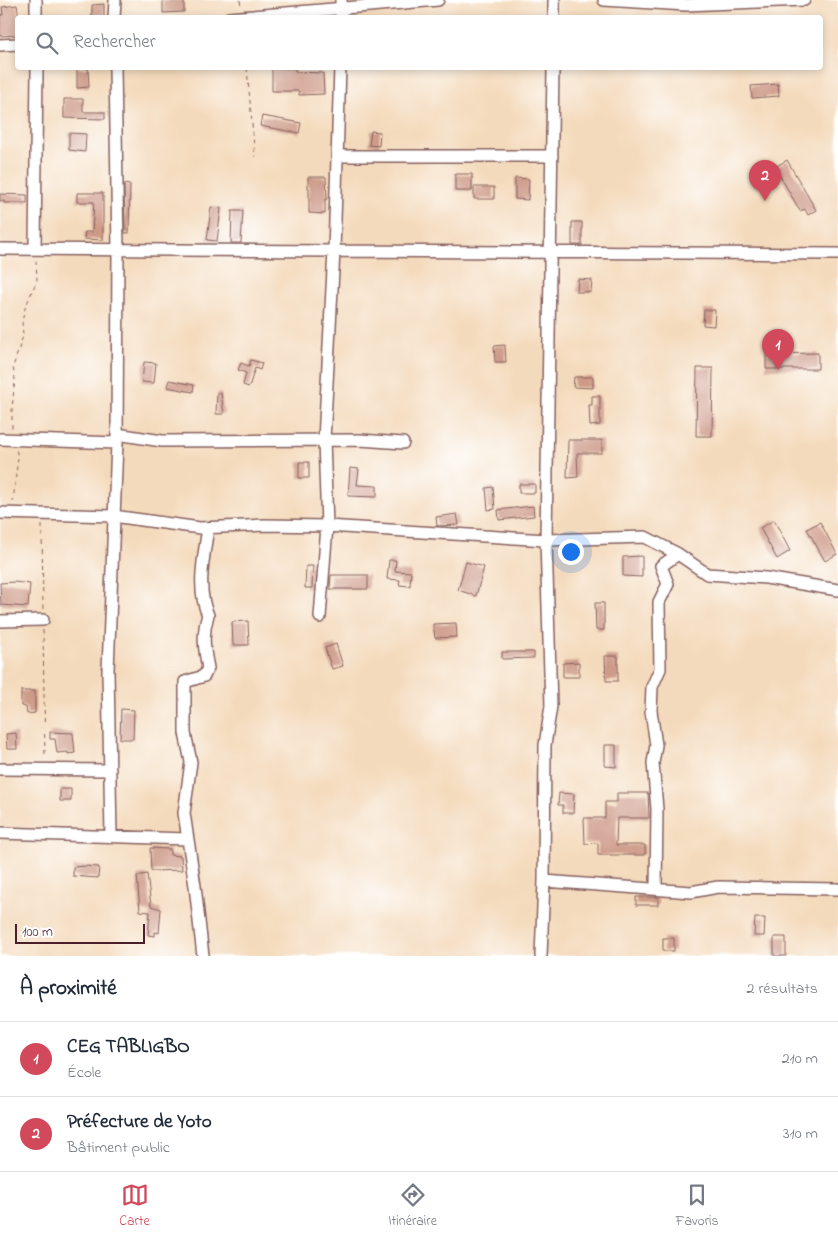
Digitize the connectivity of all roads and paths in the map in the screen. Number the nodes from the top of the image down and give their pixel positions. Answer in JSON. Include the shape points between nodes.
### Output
{"nodes":[{"id":1,"x":36,"y":0,"type":"edge"},
{"id":2,"x":114,"y":0,"type":"edge"},
{"id":3,"x":438,"y":0,"type":"edge"},
{"id":4,"x":554,"y":0,"type":"edge"},
{"id":5,"x":604,"y":0,"type":"edge"},
{"id":6,"x":804,"y":0,"type":"edge"},
{"id":7,"x":341,"y":9,"type":"edge"},
{"id":8,"x":36,"y":15,"type":"edge"},
{"id":9,"x":114,"y":15,"type":"edge"},
{"id":10,"x":267,"y":15,"type":"edge"},
{"id":11,"x":554,"y":15,"type":"edge"},
{"id":12,"x":15,"y":44,"type":"edge"},
{"id":13,"x":0,"y":45,"type":"edge"},
{"id":14,"x":36,"y":70,"type":"edge"},
{"id":15,"x":115,"y":70,"type":"edge"},
{"id":16,"x":247,"y":70,"type":"edge"},
{"id":17,"x":340,"y":70,"type":"edge"},
{"id":18,"x":553,"y":70,"type":"edge"},
{"id":19,"x":337,"y":156,"type":"junction"},
{"id":20,"x":552,"y":156,"type":"junction"},
{"id":21,"x":255,"y":157,"type":"dead end"},
{"id":22,"x":0,"y":249,"type":"edge"},
{"id":23,"x":35,"y":249,"type":"junction"},
{"id":24,"x":118,"y":249,"type":"junction"},
{"id":25,"x":334,"y":251,"type":"junction"},
{"id":26,"x":551,"y":252,"type":"junction"},
{"id":27,"x":838,"y":254,"type":"edge"},
{"id":28,"x":117,"y":438,"type":"junction"},
{"id":29,"x":0,"y":439,"type":"edge"},
{"id":30,"x":13,"y":440,"type":"junction"},
{"id":31,"x":324,"y":440,"type":"junction"},
{"id":32,"x":404,"y":443,"type":"dead end"},
{"id":33,"x":0,"y":513,"type":"edge"},
{"id":34,"x":12,"y":514,"type":"junction"},
{"id":35,"x":42,"y":514,"type":"junction"},
{"id":36,"x":113,"y":516,"type":"junction"},
{"id":37,"x":327,"y":526,"type":"junction"},
{"id":38,"x":208,"y":528,"type":"junction"},
{"id":39,"x":546,"y":540,"type":"junction"},
{"id":40,"x":678,"y":554,"type":"junction"},
{"id":41,"x":838,"y":590,"type":"edge"},
{"id":42,"x":320,"y":617,"type":"dead end"},
{"id":43,"x":43,"y":620,"type":"junction"},
{"id":44,"x":0,"y":621,"type":"edge"},
{"id":45,"x":0,"y":769,"type":"edge"},
{"id":46,"x":45,"y":769,"type":"junction"},
{"id":47,"x":110,"y":770,"type":"junction"},
{"id":48,"x":0,"y":833,"type":"edge"},
{"id":49,"x":112,"y":836,"type":"junction"},
{"id":50,"x":187,"y":839,"type":"junction"},
{"id":51,"x":544,"y":881,"type":"junction"},
{"id":52,"x":656,"y":888,"type":"junction"},
{"id":53,"x":838,"y":889,"type":"edge"},
{"id":54,"x":203,"y":956,"type":"edge"},
{"id":55,"x":541,"y":956,"type":"edge"}],
"edges":[{"from":1,"to":8,"type":"street"},
{"from":2,"to":9,"type":"street"},
{"from":3,"to":7,"type":"street"},
{"from":4,"to":11,"type":"street"},
{"from":5,"to":6,"type":"street","via":[[686,5]]},
{"from":7,"to":10,"type":"street"},
{"from":12,"to":13,"type":"street"},
{"from":14,"to":23,"type":"street"},
{"from":15,"to":24,"type":"street"},
{"from":16,"to":21,"type":"path"},
{"from":17,"to":19,"type":"street"},
{"from":18,"to":20,"type":"street"},
{"from":19,"to":20,"type":"street"},
{"from":19,"to":25,"type":"street"},
{"from":20,"to":26,"type":"street"},
{"from":22,"to":23,"type":"street"},
{"from":23,"to":24,"type":"street"},
{"from":23,"to":30,"type":"path","via":[[37,280],[25,308],[23,336],[13,367]]},
{"from":24,"to":25,"type":"street"},
{"from":24,"to":28,"type":"street"},
{"from":25,"to":26,"type":"street"},
{"from":25,"to":31,"type":"street"},
{"from":26,"to":27,"type":"street"},
{"from":26,"to":39,"type":"street"},
{"from":28,"to":30,"type":"street"},
{"from":28,"to":31,"type":"street","via":[[162,441]]},
{"from":28,"to":36,"type":"street"},
{"from":29,"to":30,"type":"street"},
{"from":30,"to":34,"type":"path","via":[[18,458]]},
{"from":31,"to":32,"type":"street"},
{"from":31,"to":37,"type":"street"},
{"from":33,"to":34,"type":"street"},
{"from":34,"to":35,"type":"street"},
{"from":35,"to":36,"type":"street"},
{"from":35,"to":43,"type":"path"},
{"from":36,"to":38,"type":"street"},
{"from":36,"to":47,"type":"street","via":[[108,670]]},
{"from":37,"to":38,"type":"street"},
{"from":37,"to":39,"type":"street"},
{"from":37,"to":42,"type":"street"},
{"from":38,"to":50,"type":"street","via":[[202,602],[208,615],[203,628],[208,668],[204,676],[185,682],[185,733],[191,762],[184,813]]},
{"from":39,"to":40,"type":"street","via":[[645,537]]},
{"from":39,"to":51,"type":"street","via":[[551,706],[545,745]]},
{"from":40,"to":41,"type":"street","via":[[707,574],[766,578]]},
{"from":40,"to":52,"type":"street","via":[[662,566],[668,584],[659,602],[660,669],[652,687],[651,711],[656,745],[653,764],[657,809]]},
{"from":43,"to":44,"type":"street"},
{"from":43,"to":46,"type":"path"},
{"from":45,"to":46,"type":"street"},
{"from":46,"to":47,"type":"street"},
{"from":47,"to":49,"type":"street"},
{"from":48,"to":49,"type":"street"},
{"from":49,"to":50,"type":"street"},
{"from":50,"to":54,"type":"street"},
{"from":51,"to":52,"type":"street"},
{"from":51,"to":55,"type":"street"},
{"from":52,"to":53,"type":"street","via":[[691,892],[718,886]]}]}
